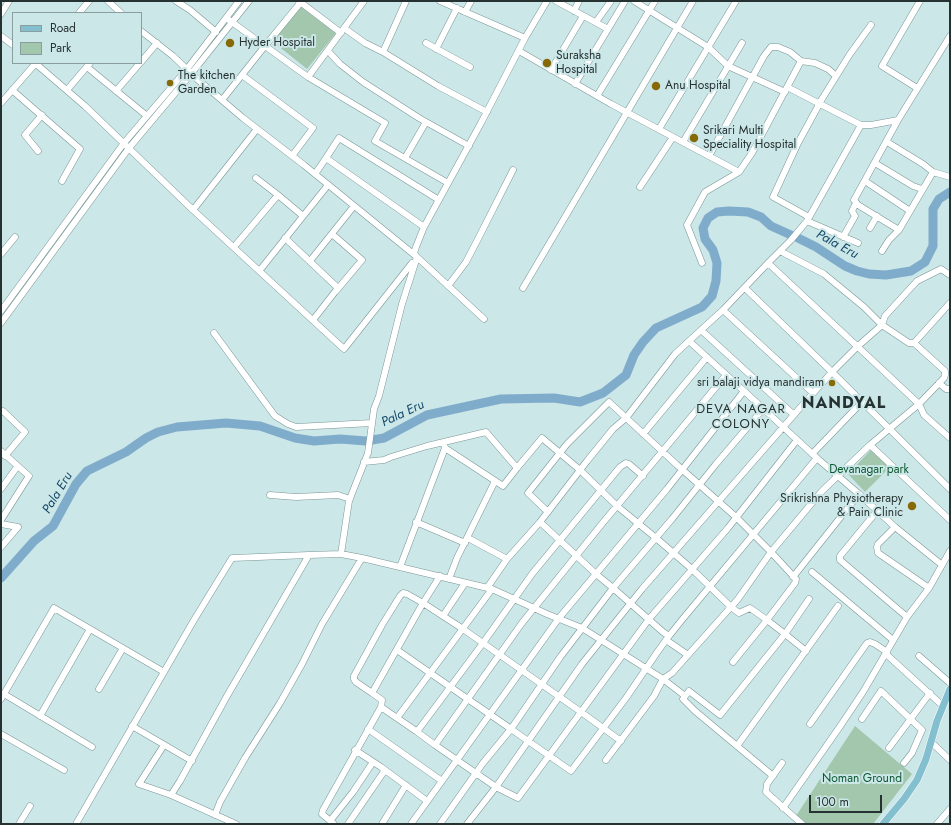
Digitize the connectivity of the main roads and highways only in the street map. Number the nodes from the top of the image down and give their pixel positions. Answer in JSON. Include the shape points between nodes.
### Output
{"nodes":[{"id":1,"x":950,"y":689,"type":"edge"},
{"id":2,"x":883,"y":824,"type":"edge"}],
"edges":[{"from":1,"to":2,"type":"main road","via":[[917,780]]}]}
